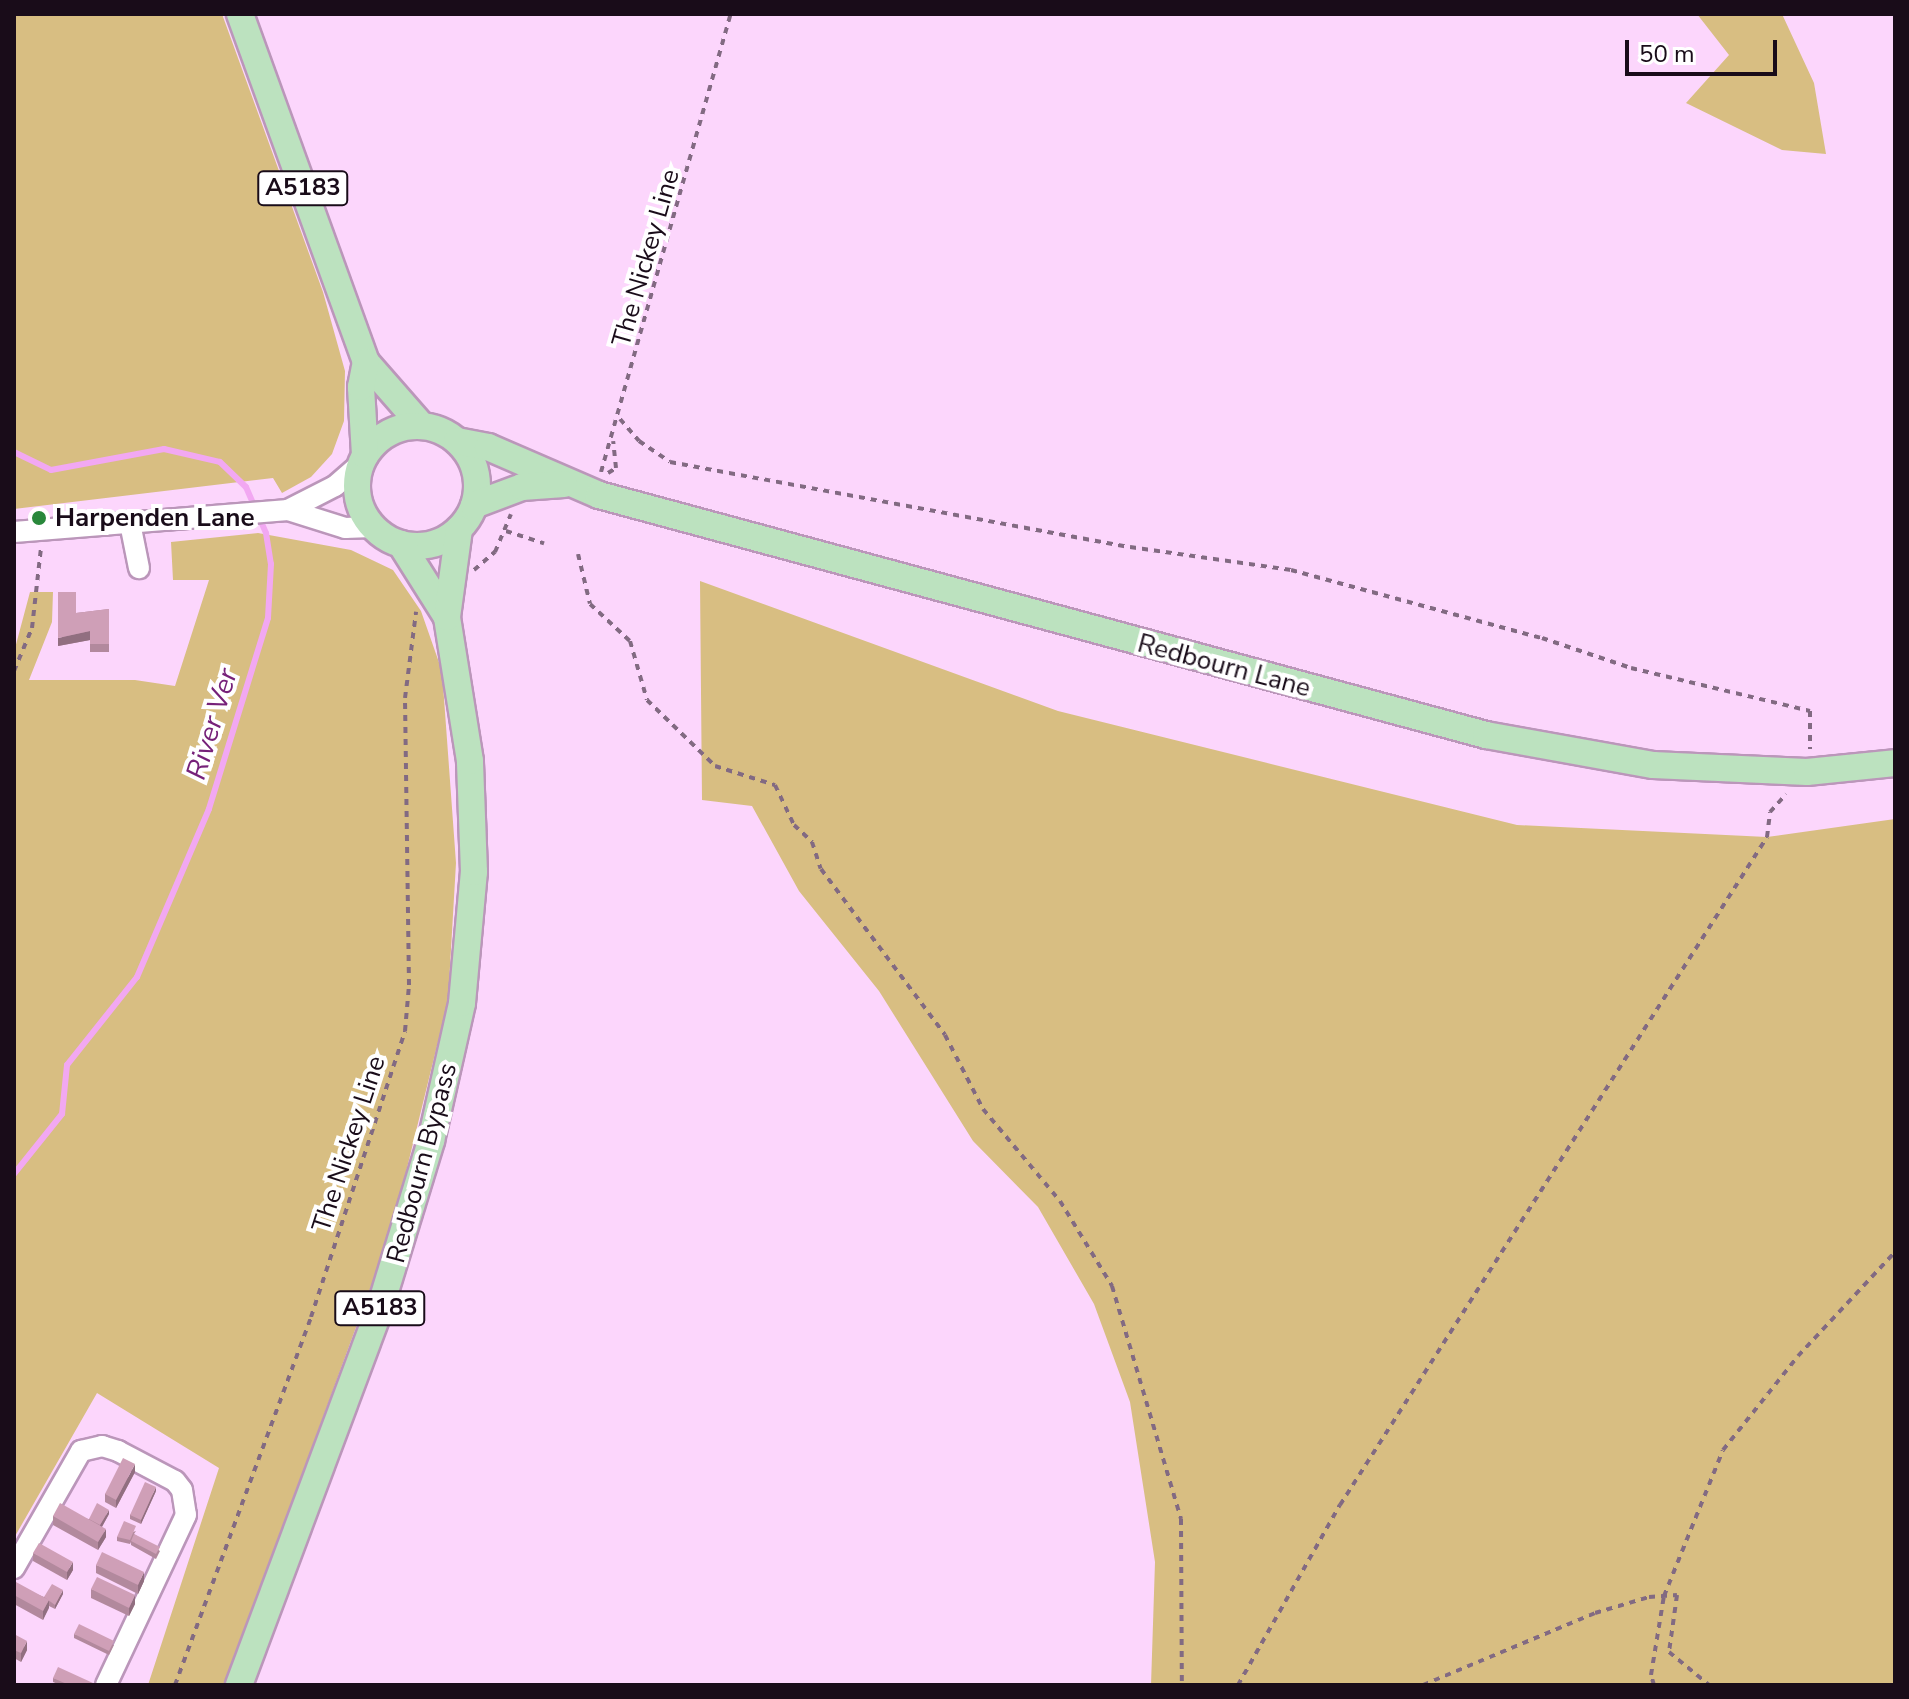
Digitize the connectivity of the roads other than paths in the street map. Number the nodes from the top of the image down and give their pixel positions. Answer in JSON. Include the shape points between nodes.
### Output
{"nodes":[{"id":1,"x":240,"y":14,"type":"edge"},
{"id":2,"x":366,"y":362,"type":"junction"},
{"id":3,"x":422,"y":426,"type":"junction"},
{"id":4,"x":457,"y":441,"type":"junction"},
{"id":5,"x":363,"y":459,"type":"junction"},
{"id":6,"x":564,"y":484,"type":"junction"},
{"id":7,"x":474,"y":505,"type":"junction"},
{"id":8,"x":288,"y":510,"type":"junction"},
{"id":9,"x":130,"y":523,"type":"junction"},
{"id":10,"x":372,"y":527,"type":"junction"},
{"id":11,"x":459,"y":529,"type":"junction"},
{"id":12,"x":14,"y":532,"type":"edge"},
{"id":13,"x":401,"y":544,"type":"junction"},
{"id":14,"x":139,"y":568,"type":"dead end"},
{"id":15,"x":447,"y":617,"type":"junction"},
{"id":16,"x":1895,"y":763,"type":"edge"},
{"id":17,"x":14,"y":1568,"type":"edge"},
{"id":18,"x":106,"y":1685,"type":"edge"},
{"id":19,"x":239,"y":1685,"type":"edge"}],
"edges":[{"from":1,"to":2,"type":"main road","number":"A5183"},
{"from":2,"to":3,"type":"main road","number":"A5183"},
{"from":2,"to":5,"type":"main road","number":"A5183"},
{"from":3,"to":4,"type":"main road"},
{"from":3,"to":5,"type":"main road","via":[[395,430]]},
{"from":4,"to":6,"type":"main road","name":"Redbourn Lane","via":[[488,447]]},
{"from":4,"to":7,"type":"main road","via":[[474,468]]},
{"from":5,"to":8,"type":"street","via":[[335,486]]},
{"from":5,"to":10,"type":"main road","via":[[359,503]]},
{"from":6,"to":7,"type":"main road","name":"Redbourn Lane","via":[[522,487]]},
{"from":6,"to":16,"type":"main road","name":"Redbourn Lane","via":[[1486,735],[1653,765],[1808,771]]},
{"from":7,"to":11,"type":"main road"},
{"from":8,"to":9,"type":"street"},
{"from":8,"to":10,"type":"street","via":[[345,528]]},
{"from":9,"to":12,"type":"street"},
{"from":9,"to":14,"type":"street"},
{"from":10,"to":13,"type":"main road"},
{"from":11,"to":13,"type":"main road","via":[[433,544]]},
{"from":11,"to":15,"type":"main road","name":"Redbourn Bypass","number":"A5183"},
{"from":13,"to":15,"type":"main road","name":"Redbourn Bypass","number":"A5183"},
{"from":15,"to":19,"type":"main road","name":"Redbourn Bypass","number":"A5183","via":[[473,799],[474,872],[462,1003],[431,1141],[380,1308]]},
{"from":17,"to":18,"type":"street","via":[[81,1451],[102,1446],[175,1481],[186,1515]]}]}
